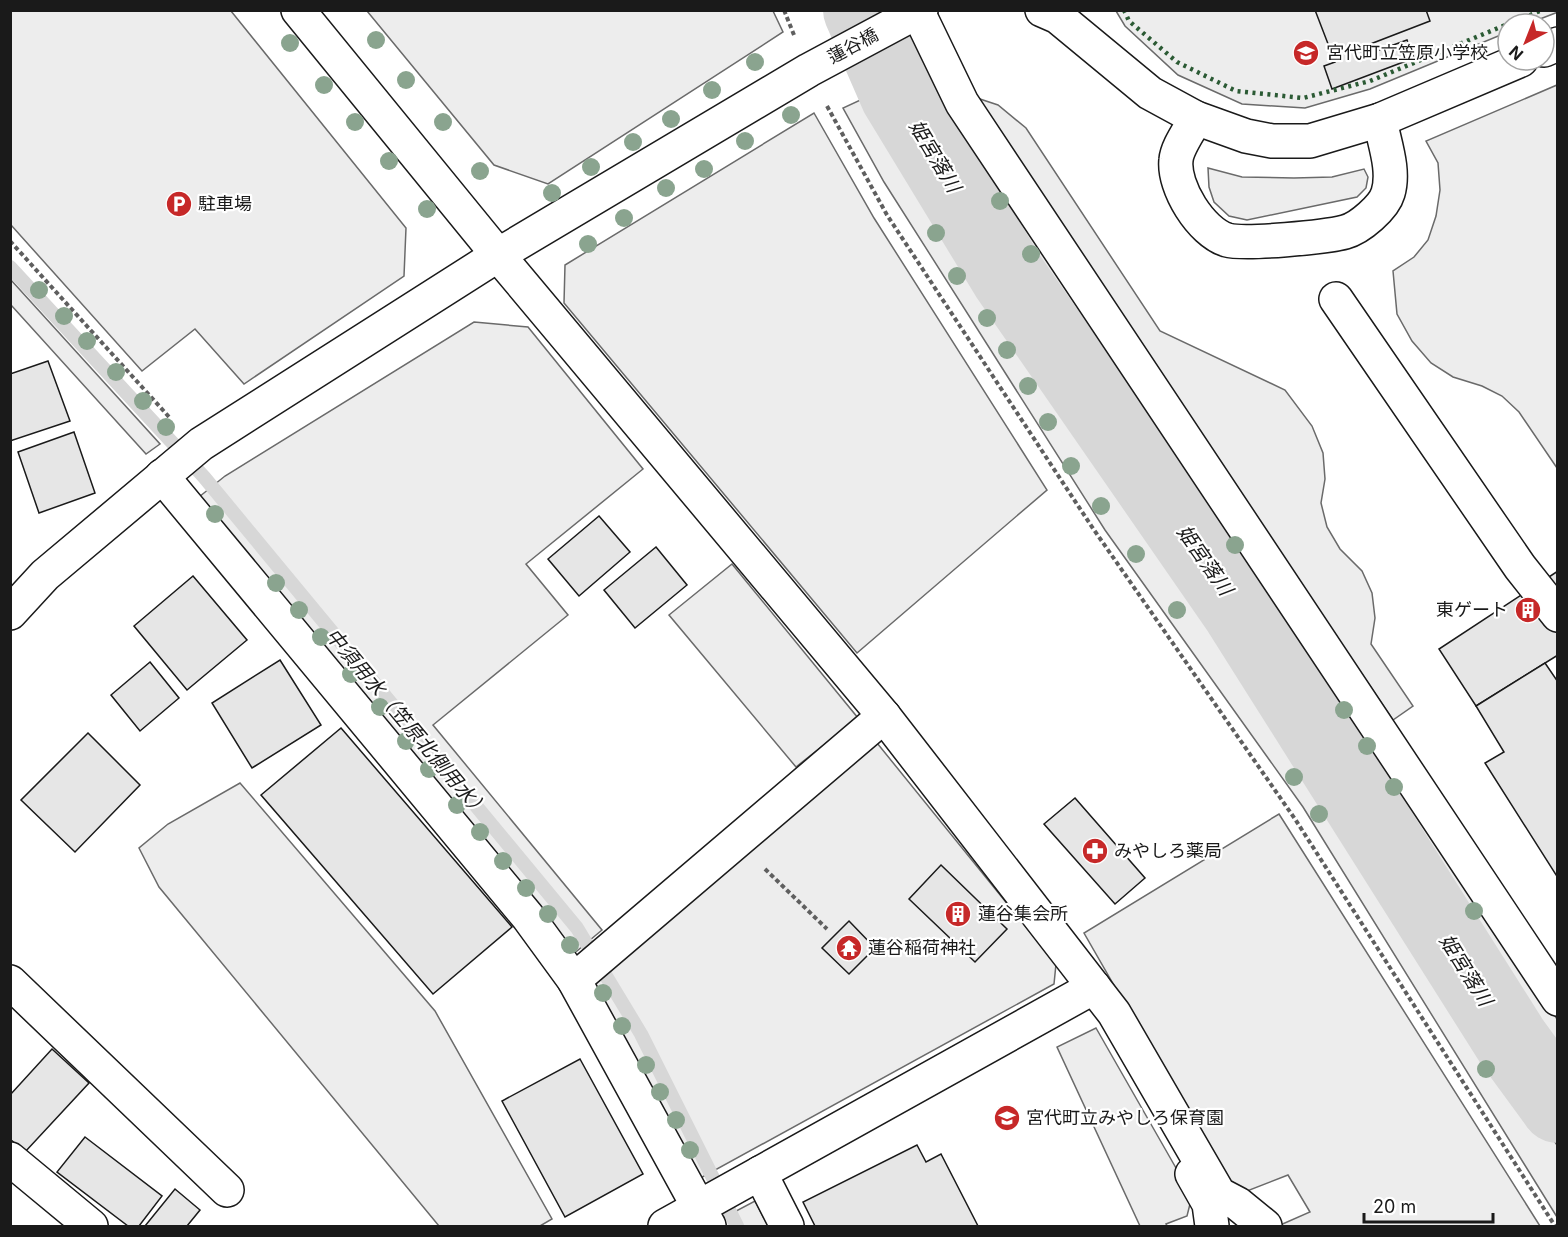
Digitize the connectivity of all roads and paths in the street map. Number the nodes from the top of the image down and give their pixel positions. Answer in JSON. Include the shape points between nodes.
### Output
{"nodes":[{"id":1,"x":298,"y":10,"type":"edge"},
{"id":2,"x":784,"y":10,"type":"edge"},
{"id":3,"x":1042,"y":10,"type":"edge"},
{"id":4,"x":912,"y":15,"type":"edge"},
{"id":5,"x":794,"y":34,"type":"dead end"},
{"id":6,"x":1496,"y":71,"type":"edge"},
{"id":7,"x":824,"y":100,"type":"dead end"},
{"id":8,"x":1196,"y":118,"type":"junction"},
{"id":9,"x":1380,"y":120,"type":"junction"},
{"id":10,"x":10,"y":241,"type":"edge"},
{"id":11,"x":498,"y":255,"type":"junction"},
{"id":12,"x":1336,"y":299,"type":"dead end"},
{"id":13,"x":174,"y":423,"type":"dead end"},
{"id":14,"x":162,"y":476,"type":"junction"},
{"id":15,"x":10,"y":613,"type":"edge"},
{"id":16,"x":1557,"y":615,"type":"edge"},
{"id":17,"x":884,"y":716,"type":"junction"},
{"id":18,"x":762,"y":867,"type":"dead end"},
{"id":19,"x":827,"y":928,"type":"dead end"},
{"id":20,"x":574,"y":980,"type":"junction"},
{"id":21,"x":10,"y":982,"type":"edge"},
{"id":22,"x":1094,"y":987,"type":"junction"},
{"id":23,"x":1557,"y":999,"type":"edge"},
{"id":24,"x":10,"y":1160,"type":"edge"},
{"id":25,"x":760,"y":1173,"type":"junction"},
{"id":26,"x":227,"y":1190,"type":"dead end"},
{"id":27,"x":1211,"y":1215,"type":"edge"},
{"id":28,"x":705,"y":1217,"type":"edge"},
{"id":29,"x":1261,"y":1223,"type":"edge"},
{"id":30,"x":91,"y":1227,"type":"edge"},
{"id":31,"x":665,"y":1227,"type":"edge"},
{"id":32,"x":787,"y":1227,"type":"edge"},
{"id":33,"x":1556,"y":1227,"type":"edge"}],
"edges":[{"from":1,"to":11,"type":"street"},
{"from":2,"to":5,"type":"path"},
{"from":3,"to":8,"type":"street","via":[[1058,17],[1150,93]]},
{"from":4,"to":11,"type":"street","name":"蓮谷橋","via":[[809,70]]},
{"from":4,"to":23,"type":"street","via":[[962,103]]},
{"from":6,"to":9,"type":"street"},
{"from":7,"to":33,"type":"path","via":[[887,214],[1092,526],[1295,819]]},
{"from":8,"to":9,"type":"street","via":[[1272,141],[1310,141]]},
{"from":8,"to":9,"type":"street","via":[[1176,159],[1183,191],[1199,221],[1226,240],[1249,243],[1347,232],[1370,217],[1388,194],[1389,165]]},
{"from":10,"to":13,"type":"path"},
{"from":11,"to":14,"type":"street","name":"蓮谷橋","via":[[201,444]]},
{"from":11,"to":17,"type":"street"},
{"from":12,"to":16,"type":"street"},
{"from":14,"to":15,"type":"street","name":"蓮谷橋","via":[[45,575]]},
{"from":14,"to":20,"type":"street","via":[[528,917]]},
{"from":17,"to":20,"type":"street"},
{"from":17,"to":22,"type":"street"},
{"from":18,"to":19,"type":"path"},
{"from":20,"to":28,"type":"street"},
{"from":21,"to":26,"type":"street"},
{"from":22,"to":25,"type":"street"},
{"from":22,"to":27,"type":"street","via":[[1103,1018]]},
{"from":22,"to":29,"type":"street","via":[[1114,1013],[1220,1194]]},
{"from":24,"to":30,"type":"street"},
{"from":25,"to":28,"type":"street"},
{"from":25,"to":32,"type":"street"},
{"from":27,"to":29,"type":"street"},
{"from":28,"to":31,"type":"street"}]}
